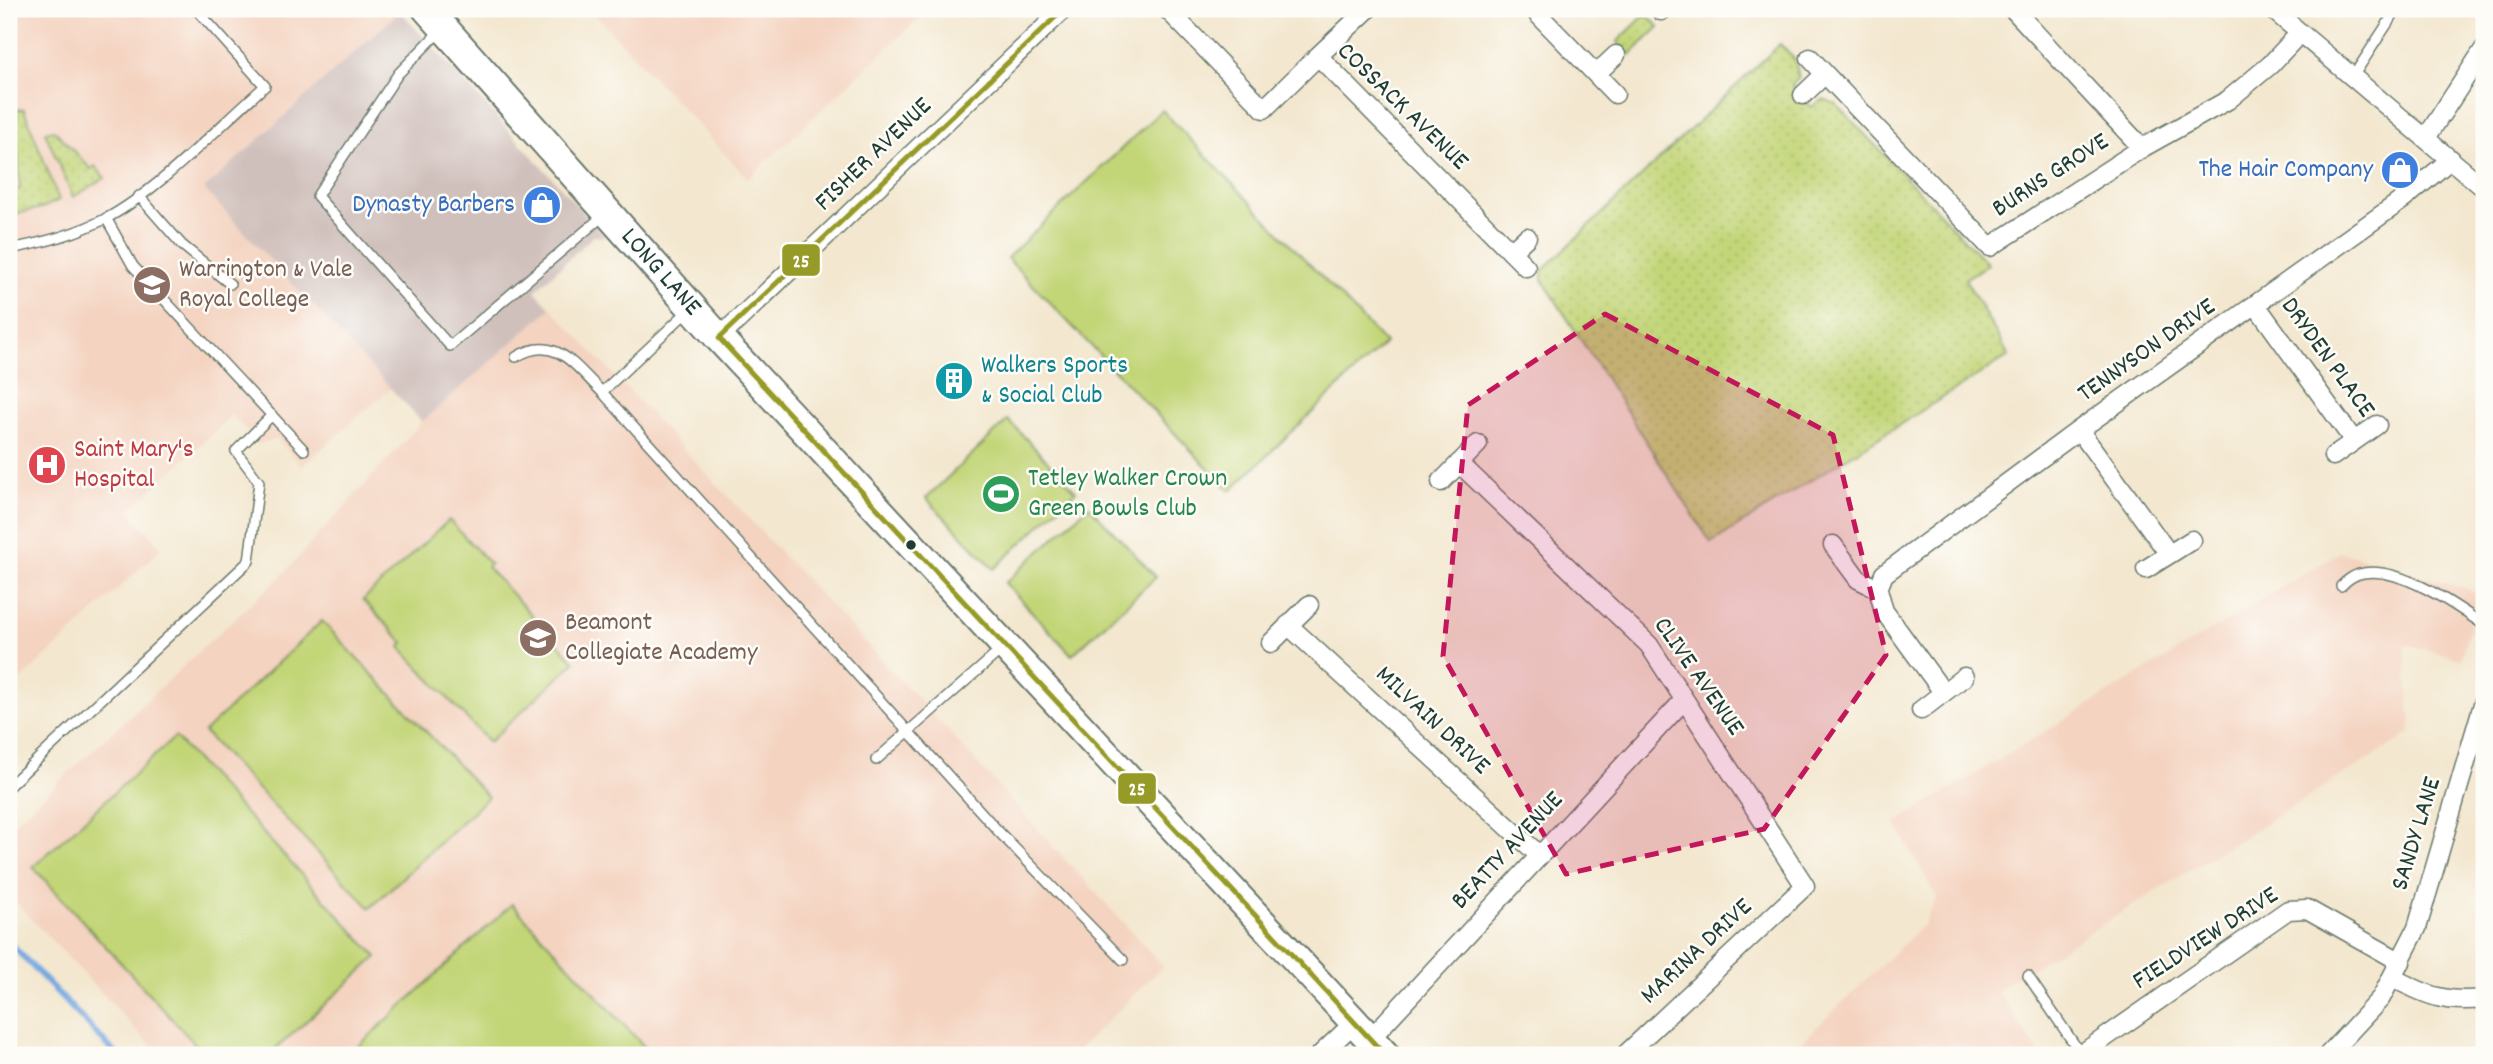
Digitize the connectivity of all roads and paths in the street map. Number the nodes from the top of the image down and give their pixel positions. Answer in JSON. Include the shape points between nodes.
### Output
{"nodes":[{"id":1,"x":196,"y":9,"type":"edge"},
{"id":2,"x":1064,"y":9,"type":"edge"},
{"id":3,"x":1167,"y":9,"type":"edge"},
{"id":4,"x":1368,"y":9,"type":"edge"},
{"id":5,"x":1533,"y":9,"type":"edge"},
{"id":6,"x":2013,"y":9,"type":"edge"},
{"id":7,"x":2272,"y":9,"type":"edge"},
{"id":8,"x":2397,"y":9,"type":"edge"},
{"id":9,"x":436,"y":18,"type":"edge"},
{"id":10,"x":2299,"y":34,"type":"junction"},
{"id":11,"x":2484,"y":49,"type":"edge"},
{"id":12,"x":1616,"y":55,"type":"dead end"},
{"id":13,"x":1318,"y":56,"type":"junction"},
{"id":14,"x":1810,"y":58,"type":"dead end"},
{"id":15,"x":1596,"y":74,"type":"junction"},
{"id":16,"x":1825,"y":74,"type":"junction"},
{"id":17,"x":2352,"y":78,"type":"junction"},
{"id":18,"x":1615,"y":94,"type":"dead end"},
{"id":19,"x":1803,"y":95,"type":"dead end"},
{"id":20,"x":2427,"y":138,"type":"junction"},
{"id":21,"x":2142,"y":148,"type":"junction"},
{"id":22,"x":2451,"y":159,"type":"junction"},
{"id":23,"x":2484,"y":188,"type":"edge"},
{"id":24,"x":139,"y":196,"type":"junction"},
{"id":25,"x":608,"y":212,"type":"junction"},
{"id":26,"x":106,"y":218,"type":"junction"},
{"id":27,"x":1527,"y":237,"type":"dead end"},
{"id":28,"x":9,"y":249,"type":"edge"},
{"id":29,"x":1511,"y":252,"type":"junction"},
{"id":30,"x":1526,"y":267,"type":"dead end"},
{"id":31,"x":230,"y":284,"type":"dead end"},
{"id":32,"x":2256,"y":305,"type":"junction"},
{"id":33,"x":692,"y":307,"type":"junction"},
{"id":34,"x":719,"y":338,"type":"junction"},
{"id":35,"x":516,"y":357,"type":"dead end"},
{"id":36,"x":602,"y":392,"type":"junction"},
{"id":37,"x":272,"y":415,"type":"junction"},
{"id":38,"x":2377,"y":425,"type":"dead end"},
{"id":39,"x":2079,"y":430,"type":"junction"},
{"id":40,"x":2354,"y":441,"type":"junction"},
{"id":41,"x":1478,"y":444,"type":"dead end"},
{"id":42,"x":304,"y":450,"type":"dead end"},
{"id":43,"x":2333,"y":456,"type":"dead end"},
{"id":44,"x":1459,"y":463,"type":"junction"},
{"id":45,"x":1441,"y":482,"type":"dead end"},
{"id":46,"x":2192,"y":540,"type":"dead end"},
{"id":47,"x":1833,"y":545,"type":"dead end"},
{"id":48,"x":2169,"y":554,"type":"junction"},
{"id":49,"x":2146,"y":569,"type":"dead end"},
{"id":50,"x":2341,"y":586,"type":"dead end"},
{"id":51,"x":1878,"y":589,"type":"junction"},
{"id":52,"x":1308,"y":606,"type":"dead end"},
{"id":53,"x":1288,"y":625,"type":"junction"},
{"id":54,"x":2484,"y":625,"type":"edge"},
{"id":55,"x":1271,"y":643,"type":"dead end"},
{"id":56,"x":1006,"y":645,"type":"junction"},
{"id":57,"x":1964,"y":677,"type":"dead end"},
{"id":58,"x":1943,"y":692,"type":"junction"},
{"id":59,"x":1684,"y":699,"type":"junction"},
{"id":60,"x":2484,"y":701,"type":"edge"},
{"id":61,"x":1921,"y":710,"type":"dead end"},
{"id":62,"x":910,"y":730,"type":"junction"},
{"id":63,"x":876,"y":760,"type":"dead end"},
{"id":64,"x":9,"y":786,"type":"edge"},
{"id":65,"x":1539,"y":855,"type":"junction"},
{"id":66,"x":1805,"y":886,"type":"joint"},
{"id":67,"x":1123,"y":960,"type":"dead end"},
{"id":68,"x":2397,"y":970,"type":"junction"},
{"id":69,"x":2028,"y":976,"type":"dead end"},
{"id":70,"x":2484,"y":999,"type":"edge"},
{"id":71,"x":1370,"y":1039,"type":"edge"},
{"id":72,"x":1320,"y":1055,"type":"edge"},
{"id":73,"x":1625,"y":1055,"type":"edge"},
{"id":74,"x":2081,"y":1055,"type":"edge"},
{"id":75,"x":2328,"y":1055,"type":"edge"}],
"edges":[{"from":1,"to":24,"type":"lane","via":[[265,86]]},
{"from":2,"to":34,"type":"street","name":"FISHER AVENUE"},
{"from":3,"to":13,"type":"street","name":"COSSACK AVENUE","via":[[1264,108]]},
{"from":4,"to":13,"type":"street"},
{"from":5,"to":15,"type":"street"},
{"from":6,"to":21,"type":"street"},
{"from":7,"to":10,"type":"street"},
{"from":8,"to":17,"type":"lane"},
{"from":9,"to":25,"type":"main road","name":"LONG LANE"},
{"from":9,"to":25,"type":"lane","via":[[317,197],[450,346]]},
{"from":10,"to":17,"type":"street"},
{"from":10,"to":21,"type":"street","name":"BURNS GROVE","via":[[2228,100]]},
{"from":11,"to":20,"type":"street"},
{"from":12,"to":15,"type":"street"},
{"from":13,"to":29,"type":"street","name":"COSSACK AVENUE"},
{"from":14,"to":16,"type":"street","name":"BURNS GROVE"},
{"from":15,"to":18,"type":"street"},
{"from":16,"to":19,"type":"street"},
{"from":16,"to":21,"type":"street","name":"BURNS GROVE","via":[[1990,247]]},
{"from":17,"to":20,"type":"street"},
{"from":20,"to":22,"type":"street"},
{"from":22,"to":23,"type":"street"},
{"from":22,"to":32,"type":"street","name":"TENNYSON DRIVE","via":[[2405,198]]},
{"from":24,"to":26,"type":"lane"},
{"from":24,"to":31,"type":"lane","via":[[183,245]]},
{"from":25,"to":33,"type":"main road","name":"LONG LANE"},
{"from":26,"to":28,"type":"lane","via":[[45,242]]},
{"from":26,"to":37,"type":"lane","via":[[133,266]]},
{"from":27,"to":29,"type":"street"},
{"from":29,"to":30,"type":"street","name":"COSSACK AVENUE"},
{"from":32,"to":39,"type":"street","name":"TENNYSON DRIVE"},
{"from":32,"to":40,"type":"street","name":"DRYDEN PLACE"},
{"from":33,"to":34,"type":"main road","name":"LONG LANE"},
{"from":33,"to":36,"type":"lane"},
{"from":34,"to":56,"type":"main road","name":"LONG LANE"},
{"from":35,"to":36,"type":"lane","via":[[532,347],[549,348],[565,356]]},
{"from":36,"to":62,"type":"lane"},
{"from":37,"to":42,"type":"lane"},
{"from":37,"to":64,"type":"lane","via":[[236,451],[259,482],[249,561]]},
{"from":38,"to":40,"type":"street","name":"DRYDEN PLACE"},
{"from":39,"to":48,"type":"street"},
{"from":39,"to":51,"type":"street","name":"TENNYSON DRIVE","via":[[1890,568]]},
{"from":40,"to":43,"type":"street","name":"DRYDEN PLACE"},
{"from":41,"to":44,"type":"street"},
{"from":44,"to":45,"type":"street"},
{"from":44,"to":59,"type":"street","name":"CLIVE AVENUE","via":[[1632,626]]},
{"from":46,"to":48,"type":"street"},
{"from":47,"to":51,"type":"street","via":[[1858,579]]},
{"from":48,"to":49,"type":"street"},
{"from":50,"to":54,"type":"lane","via":[[2356,574],[2374,571],[2391,575],[2435,593]]},
{"from":51,"to":58,"type":"street","via":[[1884,611]]},
{"from":52,"to":53,"type":"street"},
{"from":53,"to":55,"type":"street"},
{"from":53,"to":65,"type":"street","name":"MILVAIN DRIVE"},
{"from":56,"to":62,"type":"lane"},
{"from":56,"to":71,"type":"main road","name":"LONG LANE"},
{"from":57,"to":58,"type":"street"},
{"from":58,"to":61,"type":"street"},
{"from":59,"to":65,"type":"street","name":"BEATTY AVENUE"},
{"from":59,"to":66,"type":"street","name":"CLIVE AVENUE"},
{"from":60,"to":68,"type":"street","name":"SANDY LANE","via":[[2417,928]]},
{"from":62,"to":63,"type":"lane"},
{"from":62,"to":67,"type":"lane","via":[[999,832]]},
{"from":65,"to":71,"type":"street","name":"BEATTY AVENUE"},
{"from":66,"to":73,"type":"street","name":"MARINA DRIVE"},
{"from":68,"to":70,"type":"street","name":"FIELDVIEW DRIVE","via":[[2439,1000]]},
{"from":68,"to":74,"type":"street","name":"FIELDVIEW DRIVE","via":[[2307,909],[2288,910]]},
{"from":68,"to":75,"type":"street","name":"SANDY LANE","via":[[2363,1021]]},
{"from":69,"to":74,"type":"lane","name":"FIELDVIEW DRIVE"},
{"from":71,"to":72,"type":"street","name":"BEATTY AVENUE"}]}
